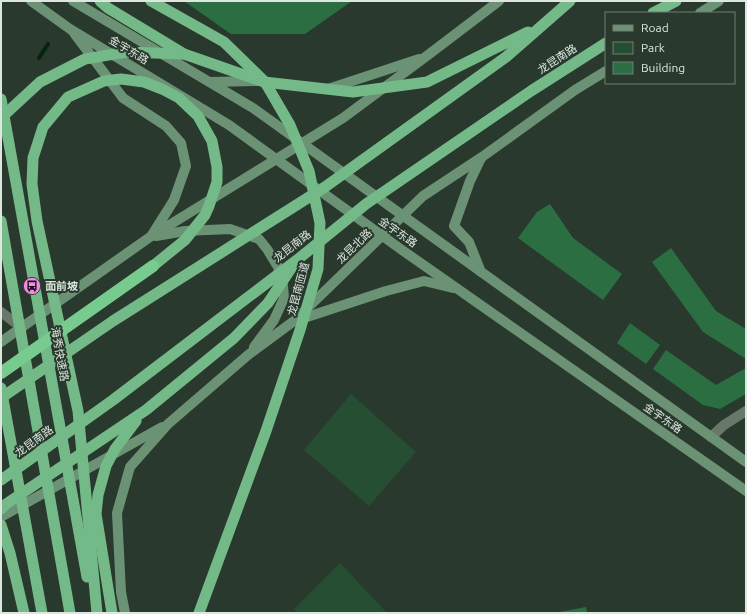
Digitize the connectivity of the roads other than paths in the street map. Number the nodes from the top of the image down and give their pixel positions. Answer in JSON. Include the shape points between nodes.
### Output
{"nodes":[{"id":1,"x":31,"y":1,"type":"edge"},
{"id":2,"x":73,"y":1,"type":"edge"},
{"id":3,"x":100,"y":1,"type":"edge"},
{"id":4,"x":151,"y":1,"type":"edge"},
{"id":5,"x":499,"y":1,"type":"edge"},
{"id":6,"x":570,"y":1,"type":"edge"},
{"id":7,"x":676,"y":1,"type":"edge"},
{"id":8,"x":719,"y":1,"type":"edge"},
{"id":9,"x":655,"y":12,"type":"edge"},
{"id":10,"x":702,"y":12,"type":"edge"},
{"id":11,"x":544,"y":24,"type":"junction"},
{"id":12,"x":70,"y":29,"type":"junction"},
{"id":13,"x":605,"y":44,"type":"edge"},
{"id":14,"x":184,"y":54,"type":"junction"},
{"id":15,"x":428,"y":55,"type":"junction"},
{"id":16,"x":605,"y":72,"type":"edge"},
{"id":17,"x":210,"y":82,"type":"junction"},
{"id":18,"x":1,"y":99,"type":"edge"},
{"id":19,"x":1,"y":118,"type":"edge"},
{"id":20,"x":301,"y":143,"type":"junction"},
{"id":21,"x":482,"y":157,"type":"junction"},
{"id":22,"x":276,"y":159,"type":"junction"},
{"id":23,"x":403,"y":216,"type":"junction"},
{"id":24,"x":1,"y":221,"type":"edge"},
{"id":25,"x":382,"y":236,"type":"junction"},
{"id":26,"x":150,"y":237,"type":"junction"},
{"id":27,"x":297,"y":260,"type":"junction"},
{"id":28,"x":153,"y":266,"type":"joint"},
{"id":29,"x":481,"y":272,"type":"junction"},
{"id":30,"x":458,"y":289,"type":"junction"},
{"id":31,"x":1,"y":312,"type":"edge"},
{"id":32,"x":294,"y":321,"type":"junction"},
{"id":33,"x":22,"y":328,"type":"junction"},
{"id":34,"x":1,"y":342,"type":"edge"},
{"id":35,"x":248,"y":355,"type":"junction"},
{"id":36,"x":1,"y":373,"type":"edge"},
{"id":37,"x":1,"y":388,"type":"edge"},
{"id":38,"x":1,"y":398,"type":"edge"},
{"id":39,"x":146,"y":410,"type":"junction"},
{"id":40,"x":746,"y":411,"type":"edge"},
{"id":41,"x":168,"y":424,"type":"junction"},
{"id":42,"x":711,"y":437,"type":"junction"},
{"id":43,"x":746,"y":462,"type":"edge"},
{"id":44,"x":1,"y":480,"type":"edge"},
{"id":45,"x":746,"y":491,"type":"edge"},
{"id":46,"x":1,"y":509,"type":"edge"},
{"id":47,"x":1,"y":517,"type":"edge"},
{"id":48,"x":1,"y":525,"type":"edge"},
{"id":49,"x":24,"y":613,"type":"edge"},
{"id":50,"x":42,"y":613,"type":"edge"},
{"id":51,"x":70,"y":613,"type":"edge"},
{"id":52,"x":93,"y":613,"type":"edge"},
{"id":53,"x":97,"y":613,"type":"edge"},
{"id":54,"x":112,"y":613,"type":"edge"},
{"id":55,"x":125,"y":613,"type":"edge"},
{"id":56,"x":199,"y":613,"type":"edge"}],
"edges":[{"from":1,"to":12,"type":"main road","name":"金宇东路"},
{"from":2,"to":17,"type":"main road","name":"金宇东路"},
{"from":3,"to":14,"type":"highway"},
{"from":4,"to":56,"type":"highway","name":"龙昆南匝道","via":[[224,42],[265,82],[290,125],[309,171],[320,223],[318,269],[302,322],[266,431]]},
{"from":5,"to":15,"type":"main road"},
{"from":6,"to":11,"type":"highway"},
{"from":7,"to":9,"type":"highway"},
{"from":8,"to":10,"type":"main road"},
{"from":11,"to":14,"type":"highway","via":[[427,82],[353,92],[264,82]]},
{"from":11,"to":38,"type":"highway","via":[[506,56],[325,187],[113,321]]},
{"from":12,"to":22,"type":"main road","name":"金宇东路","via":[[229,125]]},
{"from":12,"to":26,"type":"main road","via":[[123,98],[166,126],[181,143],[186,166],[174,200]]},
{"from":13,"to":27,"type":"highway","name":"龙昆南路","via":[[366,204]]},
{"from":14,"to":19,"type":"highway","via":[[126,52],[85,59],[40,82]]},
{"from":15,"to":17,"type":"main road","via":[[316,93],[296,80]]},
{"from":15,"to":20,"type":"main road","via":[[343,118]]},
{"from":16,"to":21,"type":"main road","name":"龙昆北路","via":[[575,90]]},
{"from":17,"to":20,"type":"main road","name":"金宇东路","via":[[253,108]]},
{"from":18,"to":52,"type":"highway","name":"海秀快速路"},
{"from":20,"to":22,"type":"main road"},
{"from":20,"to":23,"type":"main road","name":"金宇东路"},
{"from":21,"to":23,"type":"main road","name":"龙昆北路","via":[[423,196]]},
{"from":21,"to":29,"type":"main road","via":[[470,181],[454,226],[469,242]]},
{"from":22,"to":25,"type":"main road","name":"金宇东路"},
{"from":22,"to":26,"type":"main road"},
{"from":23,"to":25,"type":"main road","name":"龙昆北路"},
{"from":23,"to":29,"type":"main road","name":"金宇东路"},
{"from":24,"to":51,"type":"highway"},
{"from":25,"to":30,"type":"main road","name":"金宇东路"},
{"from":25,"to":32,"type":"main road","name":"龙昆北路"},
{"from":26,"to":33,"type":"main road"},
{"from":26,"to":35,"type":"main road","via":[[185,231],[230,229],[259,239],[267,248],[278,267],[284,298],[274,320]]},
{"from":27,"to":39,"type":"highway","via":[[268,303],[234,338]]},
{"from":27,"to":44,"type":"highway","name":"龙昆南路","via":[[113,400]]},
{"from":28,"to":36,"type":"highway"},
{"from":28,"to":53,"type":"highway","via":[[185,240],[205,215],[217,182],[212,141],[198,116],[179,98],[144,82],[121,79],[104,81],[68,97],[43,127],[33,158],[32,184],[37,221],[78,411]]},
{"from":29,"to":42,"type":"main road","name":"金宇东路"},
{"from":30,"to":32,"type":"main road","via":[[424,281],[386,290]]},
{"from":30,"to":45,"type":"main road","name":"金宇东路"},
{"from":31,"to":33,"type":"street"},
{"from":32,"to":35,"type":"main road","name":"龙昆北路"},
{"from":33,"to":34,"type":"main road"},
{"from":35,"to":41,"type":"main road","name":"龙昆北路"},
{"from":37,"to":50,"type":"highway"},
{"from":39,"to":46,"type":"highway"},
{"from":39,"to":54,"type":"highway","via":[[115,449],[106,466],[98,495],[96,514]]},
{"from":40,"to":42,"type":"street"},
{"from":41,"to":47,"type":"main road"},
{"from":41,"to":55,"type":"main road","via":[[130,467],[117,513],[121,592]]},
{"from":42,"to":43,"type":"main road","name":"金宇东路"},
{"from":48,"to":49,"type":"highway"}]}
